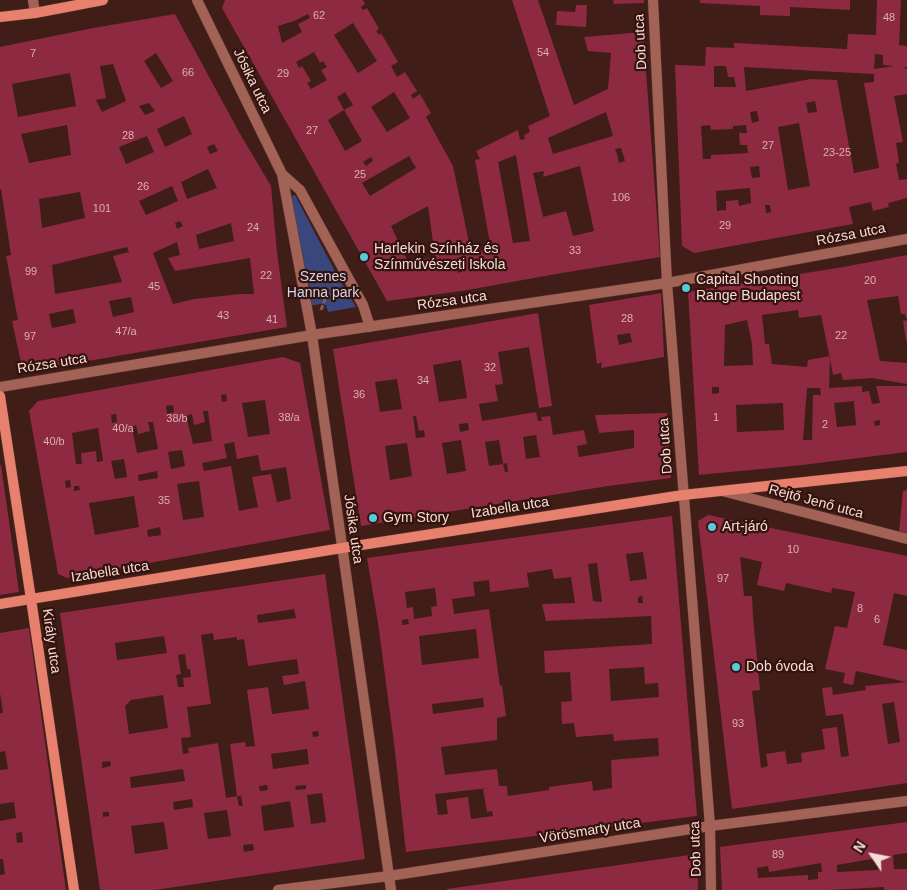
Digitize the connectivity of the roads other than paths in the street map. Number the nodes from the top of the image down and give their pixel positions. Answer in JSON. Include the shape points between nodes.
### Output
{"nodes":[{"id":1,"x":33,"y":0,"type":"edge"},
{"id":2,"x":103,"y":0,"type":"edge"},
{"id":3,"x":197,"y":0,"type":"edge"},
{"id":4,"x":653,"y":0,"type":"edge"},
{"id":5,"x":36,"y":12,"type":"junction"},
{"id":6,"x":0,"y":17,"type":"edge"},
{"id":7,"x":282,"y":174,"type":"junction"},
{"id":8,"x":907,"y":239,"type":"edge"},
{"id":9,"x":667,"y":283,"type":"junction"},
{"id":10,"x":370,"y":327,"type":"junction"},
{"id":11,"x":312,"y":335,"type":"junction"},
{"id":12,"x":0,"y":386,"type":"edge"},
{"id":13,"x":0,"y":396,"type":"edge"},
{"id":14,"x":907,"y":471,"type":"edge"},
{"id":15,"x":719,"y":490,"type":"junction"},
{"id":16,"x":683,"y":495,"type":"junction"},
{"id":17,"x":907,"y":539,"type":"edge"},
{"id":18,"x":342,"y":548,"type":"junction"},
{"id":19,"x":31,"y":599,"type":"junction"},
{"id":20,"x":0,"y":604,"type":"edge"},
{"id":21,"x":907,"y":801,"type":"edge"},
{"id":22,"x":710,"y":826,"type":"junction"},
{"id":23,"x":389,"y":876,"type":"junction"},
{"id":24,"x":74,"y":890,"type":"edge"},
{"id":25,"x":278,"y":890,"type":"edge"},
{"id":26,"x":391,"y":890,"type":"edge"},
{"id":27,"x":711,"y":890,"type":"edge"}],
"edges":[{"from":1,"to":5,"type":"street"},
{"from":2,"to":5,"type":"street"},
{"from":3,"to":7,"type":"street","name":"Jósika utca"},
{"from":4,"to":9,"type":"street","name":"Dob utca"},
{"from":5,"to":6,"type":"street"},
{"from":7,"to":10,"type":"street","name":"Jósika utca","via":[[300,190],[363,305]]},
{"from":7,"to":11,"type":"street","name":"Jósika utca"},
{"from":8,"to":9,"type":"street","name":"Rózsa utca"},
{"from":9,"to":10,"type":"street","name":"Rózsa utca"},
{"from":9,"to":16,"type":"street","name":"Dob utca"},
{"from":10,"to":11,"type":"street","name":"Rózsa utca"},
{"from":11,"to":12,"type":"street","name":"Rózsa utca"},
{"from":11,"to":18,"type":"street","name":"Jósika utca"},
{"from":13,"to":19,"type":"street","name":"Király utca"},
{"from":14,"to":15,"type":"street","name":"Izabella utca"},
{"from":15,"to":16,"type":"street","name":"Izabella utca"},
{"from":15,"to":17,"type":"street","name":"Rejtő Jenő utca"},
{"from":16,"to":18,"type":"street","name":"Izabella utca"},
{"from":16,"to":22,"type":"street","name":"Dob utca"},
{"from":18,"to":19,"type":"street","name":"Izabella utca"},
{"from":18,"to":23,"type":"street","name":"Jósika utca"},
{"from":19,"to":20,"type":"street","name":"Izabella utca"},
{"from":19,"to":24,"type":"street","name":"Király utca"},
{"from":21,"to":22,"type":"street","name":"Vörösmarty utca"},
{"from":22,"to":23,"type":"street","name":"Vörösmarty utca"},
{"from":22,"to":27,"type":"street","name":"Dob utca"},
{"from":23,"to":25,"type":"street","name":"Vörösmarty utca"},
{"from":23,"to":26,"type":"street","name":"Jósika utca"}]}
